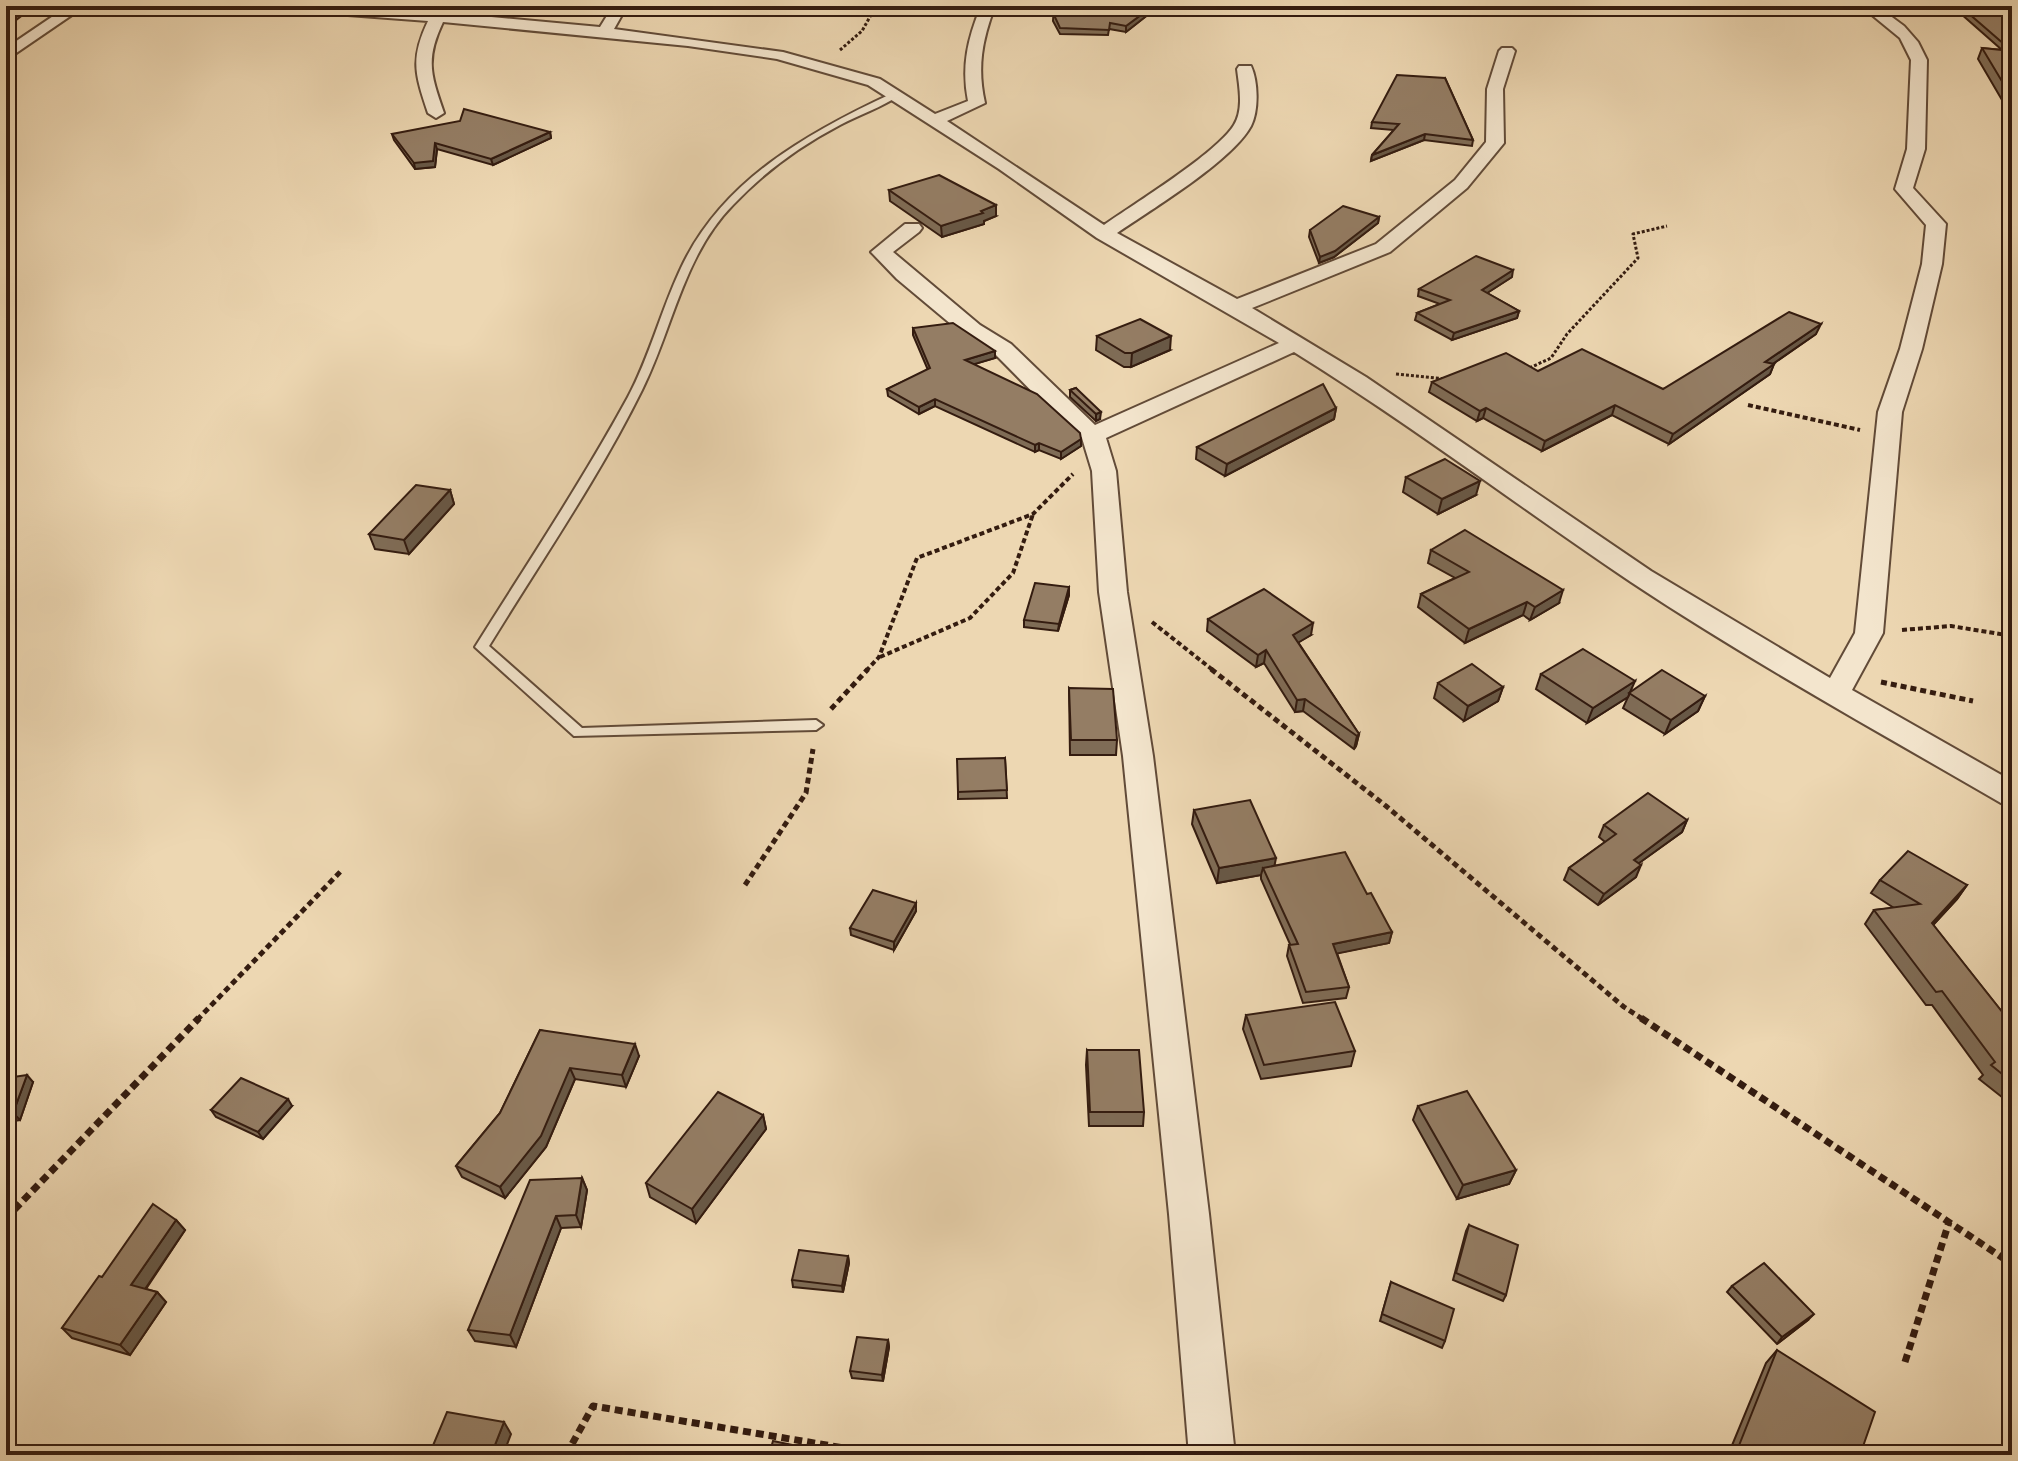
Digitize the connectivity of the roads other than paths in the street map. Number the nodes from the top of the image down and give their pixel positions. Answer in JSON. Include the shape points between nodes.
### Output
{"nodes":[{"id":1,"x":78,"y":6,"type":"edge"},
{"id":2,"x":281,"y":6,"type":"edge"},
{"id":3,"x":524,"y":6,"type":"edge"},
{"id":4,"x":620,"y":6,"type":"edge"},
{"id":5,"x":988,"y":6,"type":"edge"},
{"id":6,"x":1868,"y":6,"type":"edge"},
{"id":7,"x":438,"y":16,"type":"junction"},
{"id":8,"x":509,"y":22,"type":"junction"},
{"id":9,"x":605,"y":32,"type":"junction"},
{"id":10,"x":1507,"y":51,"type":"dead end"},
{"id":11,"x":6,"y":55,"type":"edge"},
{"id":12,"x":1245,"y":69,"type":"dead end"},
{"id":13,"x":896,"y":95,"type":"junction"},
{"id":14,"x":436,"y":113,"type":"dead end"},
{"id":15,"x":934,"y":120,"type":"junction"},
{"id":16,"x":912,"y":228,"type":"dead end"},
{"id":17,"x":1104,"y":234,"type":"junction"},
{"id":18,"x":1236,"y":307,"type":"junction"},
{"id":19,"x":1295,"y":344,"type":"junction"},
{"id":20,"x":1093,"y":435,"type":"junction"},
{"id":21,"x":1840,"y":684,"type":"junction"},
{"id":22,"x":816,"y":725,"type":"road end"},
{"id":23,"x":2012,"y":795,"type":"edge"},
{"id":24,"x":1212,"y":1455,"type":"edge"}],
"edges":[{"from":1,"to":11,"type":"street"},
{"from":2,"to":7,"type":"street"},
{"from":3,"to":8,"type":"street"},
{"from":4,"to":9,"type":"street"},
{"from":5,"to":15,"type":"street","via":[[969,73],[977,103]]},
{"from":6,"to":21,"type":"street","via":[[1905,31],[1916,48],[1916,149],[1904,189],[1936,224],[1932,264],[1890,412],[1869,633]]},
{"from":7,"to":8,"type":"street"},
{"from":7,"to":14,"type":"street","via":[[420,53]]},
{"from":8,"to":9,"type":"street"},
{"from":9,"to":13,"type":"street","via":[[818,65],[874,82]]},
{"from":10,"to":18,"type":"street","via":[[1495,89],[1495,143],[1461,184],[1383,248]]},
{"from":12,"to":17,"type":"street","via":[[1248,102],[1242,127]]},
{"from":13,"to":15,"type":"street"},
{"from":13,"to":22,"type":"lane","via":[[791,151],[753,178],[719,213],[689,262],[637,391],[482,647],[579,733]]},
{"from":15,"to":17,"type":"street"},
{"from":16,"to":20,"type":"street","via":[[881,252],[972,330],[1003,349]]},
{"from":17,"to":18,"type":"street"},
{"from":18,"to":19,"type":"street"},
{"from":19,"to":20,"type":"street"},
{"from":19,"to":21,"type":"street","via":[[1642,577]]},
{"from":20,"to":24,"type":"street","via":[[1104,471],[1113,592],[1138,756]]},
{"from":21,"to":23,"type":"street"}]}
